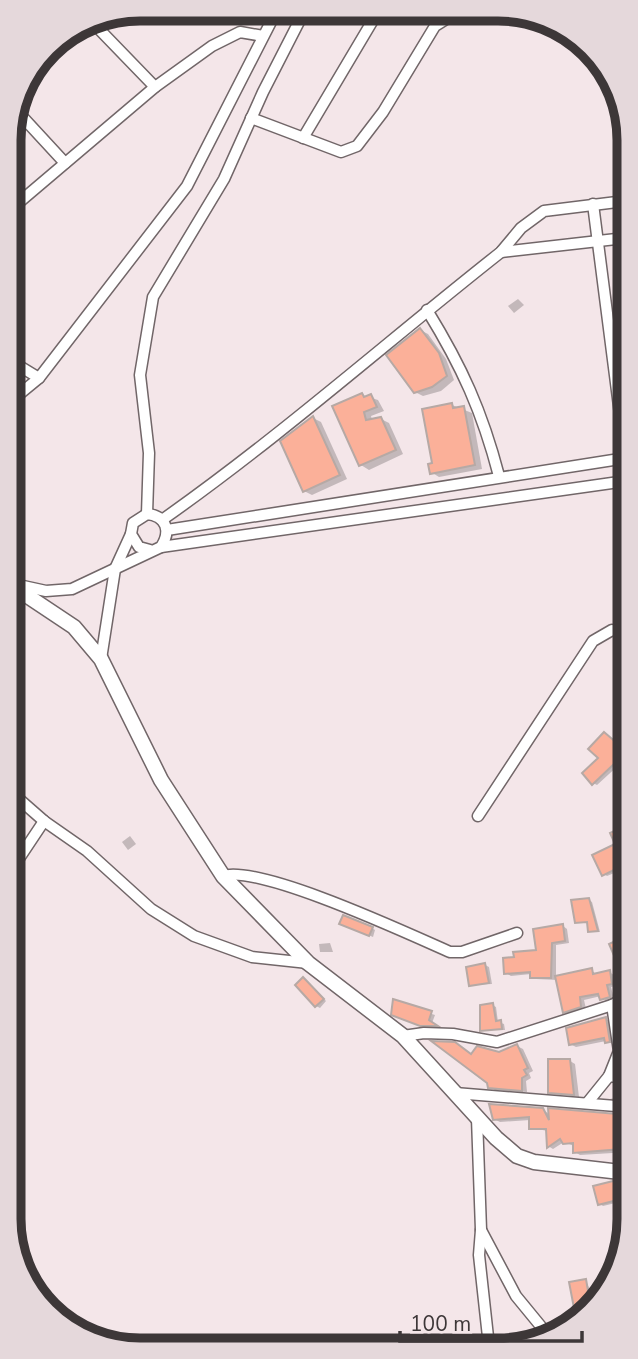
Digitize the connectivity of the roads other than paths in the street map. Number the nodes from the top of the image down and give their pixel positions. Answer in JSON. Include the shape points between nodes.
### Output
{"nodes":[{"id":1,"x":271,"y":21,"type":"edge"},
{"id":2,"x":300,"y":21,"type":"edge"},
{"id":3,"x":372,"y":21,"type":"edge"},
{"id":4,"x":443,"y":21,"type":"edge"},
{"id":5,"x":99,"y":29,"type":"edge"},
{"id":6,"x":263,"y":37,"type":"junction"},
{"id":7,"x":155,"y":87,"type":"junction"},
{"id":8,"x":251,"y":118,"type":"junction"},
{"id":9,"x":23,"y":119,"type":"edge"},
{"id":10,"x":303,"y":138,"type":"junction"},
{"id":11,"x":65,"y":163,"type":"junction"},
{"id":12,"x":21,"y":201,"type":"edge"},
{"id":13,"x":617,"y":202,"type":"edge"},
{"id":14,"x":593,"y":204,"type":"junction"},
{"id":15,"x":617,"y":239,"type":"edge"},
{"id":16,"x":597,"y":243,"type":"junction"},
{"id":17,"x":501,"y":252,"type":"junction"},
{"id":18,"x":428,"y":310,"type":"junction"},
{"id":19,"x":21,"y":367,"type":"edge"},
{"id":20,"x":39,"y":378,"type":"junction"},
{"id":21,"x":617,"y":392,"type":"edge"},
{"id":22,"x":21,"y":393,"type":"edge"},
{"id":23,"x":617,"y":460,"type":"edge"},
{"id":24,"x":499,"y":476,"type":"junction"},
{"id":25,"x":617,"y":482,"type":"edge"},
{"id":26,"x":147,"y":514,"type":"junction"},
{"id":27,"x":165,"y":525,"type":"junction"},
{"id":28,"x":131,"y":534,"type":"junction"},
{"id":29,"x":156,"y":549,"type":"junction"},
{"id":30,"x":115,"y":569,"type":"junction"},
{"id":31,"x":21,"y":587,"type":"edge"},
{"id":32,"x":21,"y":592,"type":"edge"},
{"id":33,"x":617,"y":631,"type":"edge"},
{"id":34,"x":101,"y":659,"type":"junction"},
{"id":35,"x":21,"y":801,"type":"edge"},
{"id":36,"x":478,"y":816,"type":"dead end"},
{"id":37,"x":44,"y":821,"type":"junction"},
{"id":38,"x":21,"y":856,"type":"edge"},
{"id":39,"x":223,"y":876,"type":"junction"},
{"id":40,"x":517,"y":933,"type":"dead end"},
{"id":41,"x":308,"y":963,"type":"junction"},
{"id":42,"x":617,"y":1002,"type":"edge"},
{"id":43,"x":612,"y":1005,"type":"junction"},
{"id":44,"x":617,"y":1024,"type":"edge"},
{"id":45,"x":403,"y":1036,"type":"junction"},
{"id":46,"x":617,"y":1062,"type":"edge"},
{"id":47,"x":609,"y":1076,"type":"junction"},
{"id":48,"x":617,"y":1077,"type":"edge"},
{"id":49,"x":455,"y":1093,"type":"junction"},
{"id":50,"x":588,"y":1102,"type":"junction"},
{"id":51,"x":617,"y":1106,"type":"edge"},
{"id":52,"x":477,"y":1118,"type":"junction"},
{"id":53,"x":617,"y":1171,"type":"edge"},
{"id":54,"x":481,"y":1230,"type":"junction"},
{"id":55,"x":543,"y":1329,"type":"edge"},
{"id":56,"x":488,"y":1338,"type":"edge"}],
"edges":[{"from":1,"to":6,"type":"street"},
{"from":2,"to":8,"type":"street"},
{"from":3,"to":10,"type":"street"},
{"from":4,"to":10,"type":"street","via":[[435,26],[357,146],[341,152]]},
{"from":5,"to":7,"type":"street"},
{"from":6,"to":7,"type":"street","via":[[240,32]]},
{"from":6,"to":20,"type":"street","via":[[187,186]]},
{"from":7,"to":11,"type":"street"},
{"from":8,"to":10,"type":"street"},
{"from":8,"to":26,"type":"street","via":[[224,179],[153,297],[140,375],[149,453]]},
{"from":9,"to":11,"type":"street"},
{"from":11,"to":12,"type":"street"},
{"from":13,"to":14,"type":"street"},
{"from":14,"to":16,"type":"street"},
{"from":14,"to":17,"type":"street","via":[[544,211],[521,228]]},
{"from":15,"to":16,"type":"street"},
{"from":16,"to":17,"type":"street"},
{"from":16,"to":21,"type":"street"},
{"from":17,"to":18,"type":"street"},
{"from":18,"to":24,"type":"street","via":[[484,419]]},
{"from":18,"to":27,"type":"street"},
{"from":19,"to":20,"type":"street"},
{"from":20,"to":22,"type":"street"},
{"from":23,"to":24,"type":"street"},
{"from":24,"to":27,"type":"street"},
{"from":25,"to":29,"type":"street"},
{"from":26,"to":27,"type":"street"},
{"from":26,"to":28,"type":"street","via":[[133,523]]},
{"from":27,"to":29,"type":"street"},
{"from":28,"to":29,"type":"street","via":[[135,544]]},
{"from":28,"to":30,"type":"street"},
{"from":29,"to":30,"type":"street"},
{"from":30,"to":31,"type":"street","via":[[72,589]]},
{"from":30,"to":34,"type":"street"},
{"from":32,"to":34,"type":"street","via":[[74,627]]},
{"from":33,"to":36,"type":"street","via":[[593,641]]},
{"from":34,"to":39,"type":"street","via":[[161,780]]},
{"from":35,"to":37,"type":"street"},
{"from":37,"to":38,"type":"street"},
{"from":37,"to":41,"type":"street","via":[[87,851],[151,909],[194,936],[252,957]]},
{"from":39,"to":40,"type":"street","via":[[251,875],[337,903],[450,952]]},
{"from":39,"to":41,"type":"street"},
{"from":41,"to":45,"type":"street"},
{"from":42,"to":43,"type":"street"},
{"from":43,"to":44,"type":"street"},
{"from":43,"to":45,"type":"street","via":[[497,1042],[439,1033]]},
{"from":45,"to":49,"type":"street"},
{"from":46,"to":47,"type":"street"},
{"from":47,"to":48,"type":"street"},
{"from":47,"to":50,"type":"street"},
{"from":49,"to":50,"type":"street"},
{"from":49,"to":52,"type":"street"},
{"from":50,"to":51,"type":"street"},
{"from":52,"to":53,"type":"street","via":[[524,1159]]},
{"from":52,"to":54,"type":"street"},
{"from":54,"to":55,"type":"street","via":[[516,1296]]},
{"from":54,"to":56,"type":"street","via":[[478,1255]]}]}
